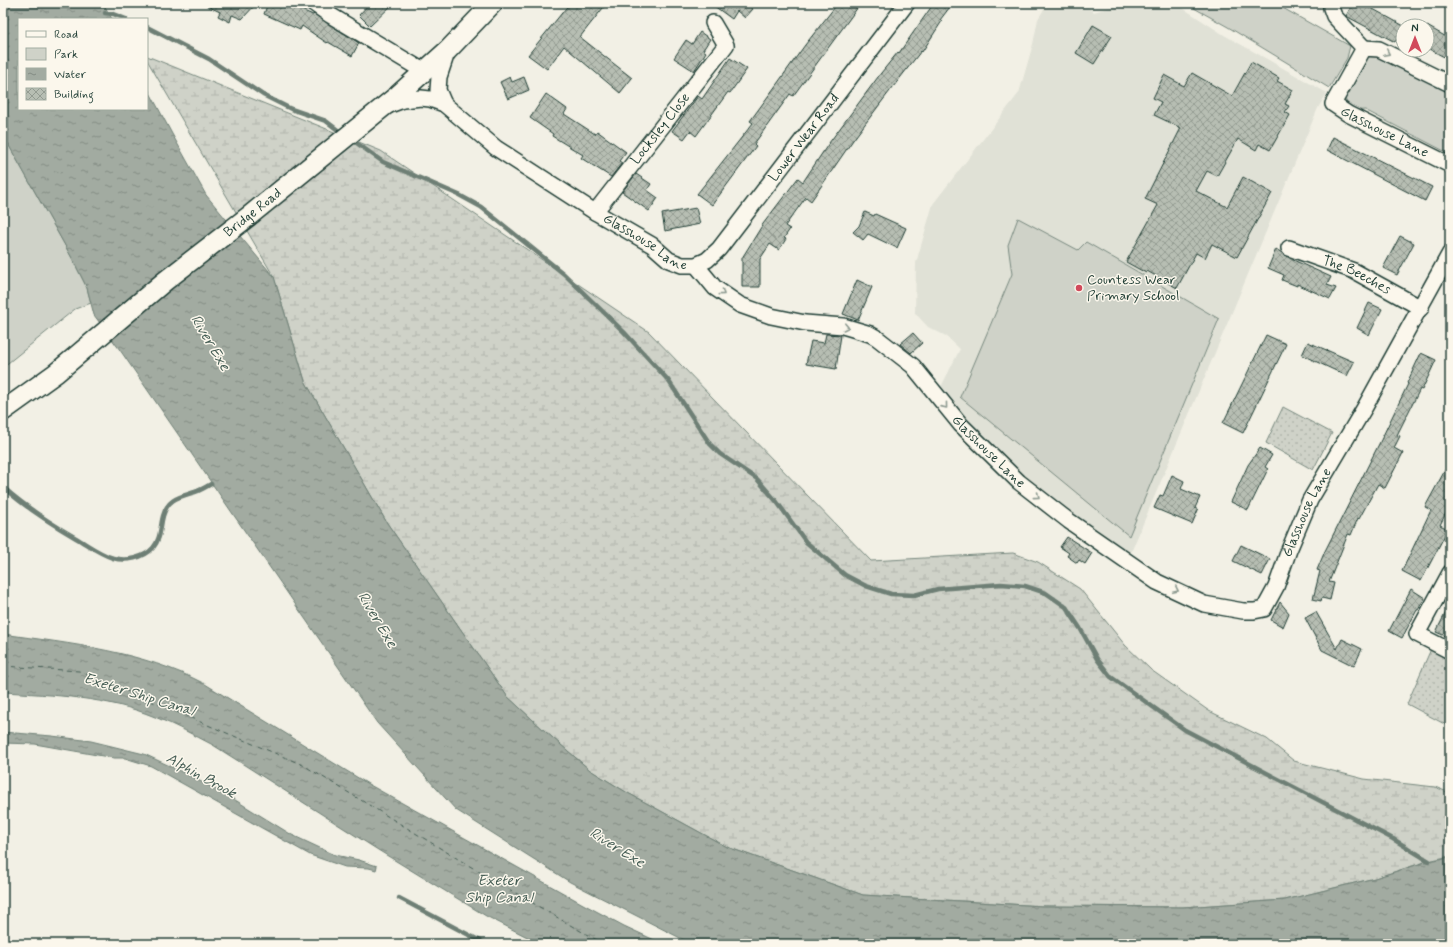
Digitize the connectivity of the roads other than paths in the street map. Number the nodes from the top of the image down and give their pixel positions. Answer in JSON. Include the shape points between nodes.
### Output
{"nodes":[{"id":1,"x":313,"y":3,"type":"edge"},
{"id":2,"x":493,"y":3,"type":"edge"},
{"id":3,"x":907,"y":3,"type":"edge"},
{"id":4,"x":1332,"y":3,"type":"edge"},
{"id":5,"x":333,"y":9,"type":"edge"},
{"id":6,"x":713,"y":23,"type":"dead end"},
{"id":7,"x":1364,"y":48,"type":"junction"},
{"id":8,"x":448,"y":50,"type":"junction"},
{"id":9,"x":425,"y":72,"type":"junction"},
{"id":10,"x":1450,"y":84,"type":"edge"},
{"id":11,"x":444,"y":104,"type":"junction"},
{"id":12,"x":383,"y":108,"type":"junction"},
{"id":13,"x":1450,"y":165,"type":"edge"},
{"id":14,"x":595,"y":212,"type":"junction"},
{"id":15,"x":1289,"y":248,"type":"dead end"},
{"id":16,"x":1450,"y":254,"type":"edge"},
{"id":17,"x":696,"y":265,"type":"junction"},
{"id":18,"x":1444,"y":278,"type":"edge"},
{"id":19,"x":1421,"y":308,"type":"junction"},
{"id":20,"x":3,"y":411,"type":"edge"},
{"id":21,"x":1450,"y":573,"type":"edge"},
{"id":22,"x":1450,"y":651,"type":"edge"}],
"edges":[{"from":1,"to":5,"type":"street"},
{"from":2,"to":8,"type":"main road","name":"Bridge Road"},
{"from":3,"to":17,"type":"street","name":"Lower Wear Road","via":[[719,250]]},
{"from":4,"to":7,"type":"street","via":[[1334,16]]},
{"from":5,"to":9,"type":"street","via":[[389,50]]},
{"from":6,"to":14,"type":"street","name":"Locksley Close","via":[[731,49]]},
{"from":7,"to":10,"type":"street","one_way":true,"via":[[1379,49]]},
{"from":7,"to":13,"type":"street","name":"Glasshouse Lane","via":[[1333,104]]},
{"from":8,"to":9,"type":"main road","name":"Bridge Road"},
{"from":8,"to":11,"type":"street","via":[[439,77],[438,90]]},
{"from":9,"to":12,"type":"main road","name":"Bridge Road"},
{"from":11,"to":12,"type":"street","name":"Glasshouse Lane","via":[[421,98],[403,100]]},
{"from":11,"to":14,"type":"street","name":"Glasshouse Lane","via":[[496,148]]},
{"from":12,"to":20,"type":"main road","name":"Bridge Road","via":[[165,281],[56,373]]},
{"from":14,"to":17,"type":"street","name":"Glasshouse Lane","via":[[652,245],[669,260],[682,265]]},
{"from":15,"to":19,"type":"street","name":"The Beeches","via":[[1354,271]]},
{"from":16,"to":18,"type":"street","name":"Glasshouse Lane"},
{"from":17,"to":19,"type":"street","name":"Glasshouse Lane","one_way":true,"via":[[715,288],[740,305],[771,316],[805,323],[843,326],[877,338],[913,366],[961,425],[1019,482],[1069,520],[1157,582],[1204,604],[1243,611],[1264,609],[1276,587],[1310,500]]},
{"from":18,"to":19,"type":"street","name":"Glasshouse Lane"},
{"from":21,"to":22,"type":"street","via":[[1417,634]]}]}
